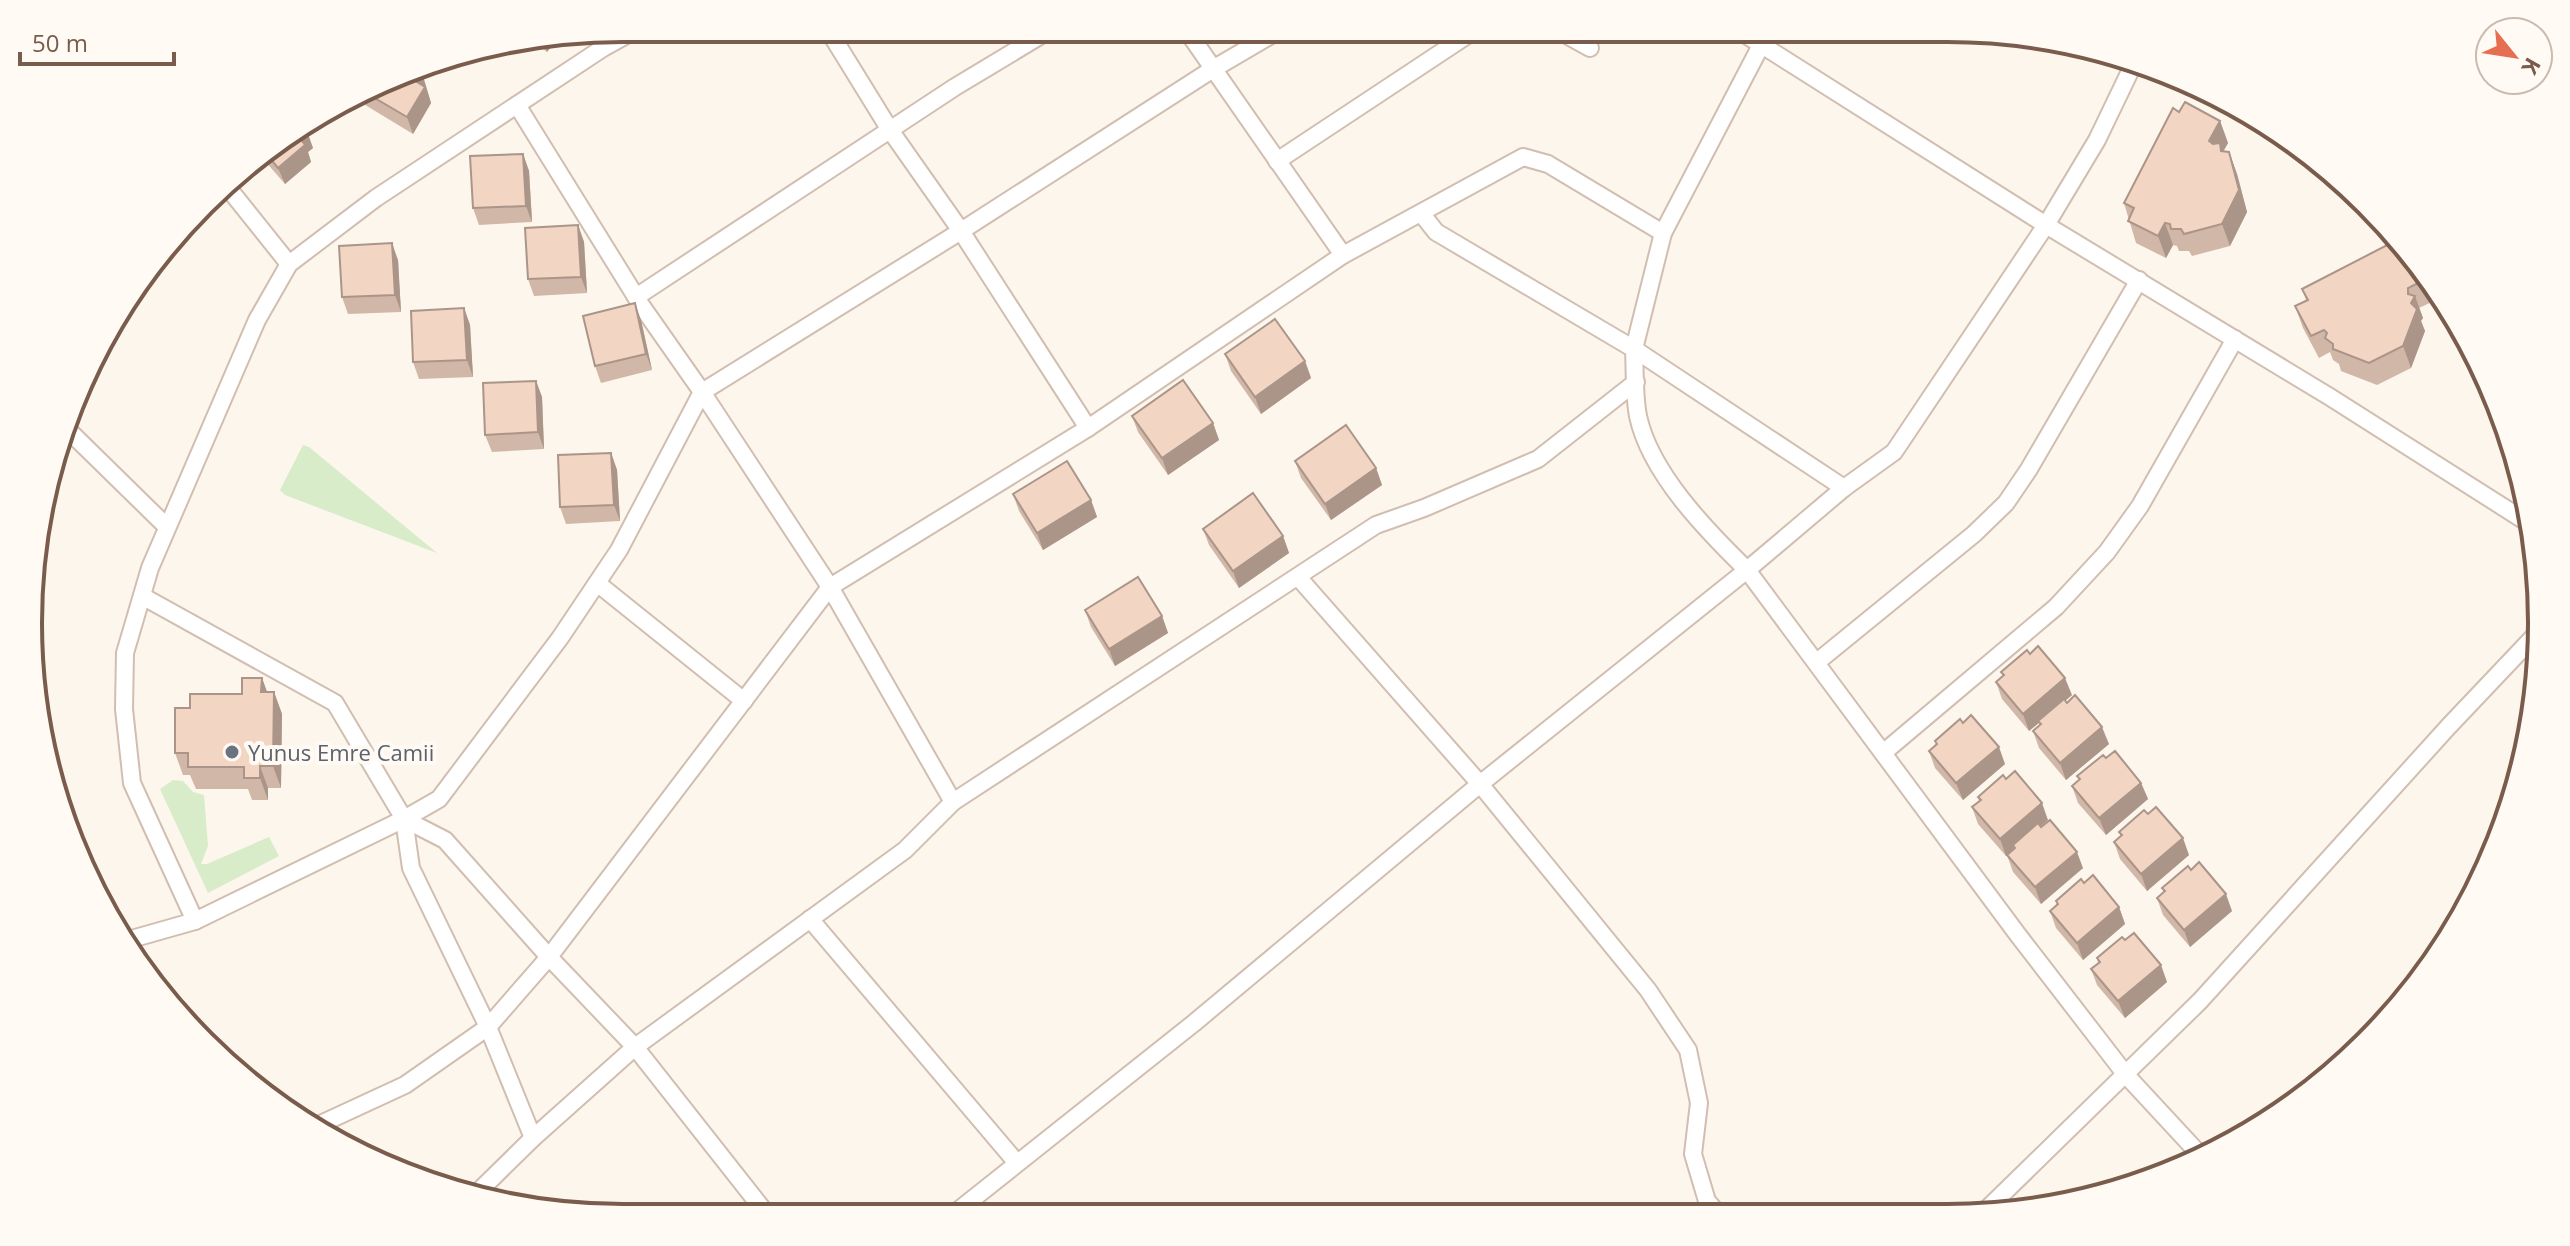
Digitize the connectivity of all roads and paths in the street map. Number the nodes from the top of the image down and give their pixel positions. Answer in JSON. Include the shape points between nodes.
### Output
{"nodes":[{"id":1,"x":613,"y":42,"type":"edge"},
{"id":2,"x":836,"y":42,"type":"edge"},
{"id":3,"x":1031,"y":42,"type":"edge"},
{"id":4,"x":1195,"y":42,"type":"edge"},
{"id":5,"x":1259,"y":42,"type":"edge"},
{"id":6,"x":1457,"y":42,"type":"edge"},
{"id":7,"x":1579,"y":42,"type":"edge"},
{"id":8,"x":1761,"y":43,"type":"joint"},
{"id":9,"x":1590,"y":48,"type":"dead end"},
{"id":10,"x":1213,"y":69,"type":"junction"},
{"id":11,"x":2130,"y":72,"type":"edge"},
{"id":12,"x":517,"y":105,"type":"junction"},
{"id":13,"x":890,"y":130,"type":"junction"},
{"id":14,"x":1277,"y":161,"type":"junction"},
{"id":15,"x":232,"y":193,"type":"edge"},
{"id":16,"x":1421,"y":213,"type":"junction"},
{"id":17,"x":2046,"y":225,"type":"junction"},
{"id":18,"x":961,"y":231,"type":"junction"},
{"id":19,"x":1663,"y":233,"type":"junction"},
{"id":20,"x":1343,"y":255,"type":"junction"},
{"id":21,"x":289,"y":264,"type":"junction"},
{"id":22,"x":2139,"y":280,"type":"junction"},
{"id":23,"x":636,"y":297,"type":"junction"},
{"id":24,"x":2235,"y":339,"type":"junction"},
{"id":25,"x":1634,"y":349,"type":"junction"},
{"id":26,"x":1636,"y":382,"type":"junction"},
{"id":27,"x":702,"y":392,"type":"junction"},
{"id":28,"x":1088,"y":428,"type":"junction"},
{"id":29,"x":73,"y":435,"type":"edge"},
{"id":30,"x":1844,"y":488,"type":"junction"},
{"id":31,"x":2518,"y":517,"type":"edge"},
{"id":32,"x":167,"y":527,"type":"junction"},
{"id":33,"x":1747,"y":570,"type":"junction"},
{"id":34,"x":1298,"y":577,"type":"junction"},
{"id":35,"x":597,"y":583,"type":"junction"},
{"id":36,"x":830,"y":587,"type":"junction"},
{"id":37,"x":142,"y":596,"type":"junction"},
{"id":38,"x":2527,"y":643,"type":"edge"},
{"id":39,"x":1817,"y":662,"type":"junction"},
{"id":40,"x":744,"y":701,"type":"junction"},
{"id":41,"x":1883,"y":753,"type":"junction"},
{"id":42,"x":1480,"y":784,"type":"junction"},
{"id":43,"x":953,"y":802,"type":"junction"},
{"id":44,"x":404,"y":819,"type":"junction"},
{"id":45,"x":810,"y":919,"type":"junction"},
{"id":46,"x":195,"y":921,"type":"junction"},
{"id":47,"x":135,"y":938,"type":"edge"},
{"id":48,"x":549,"y":957,"type":"junction"},
{"id":49,"x":488,"y":1027,"type":"junction"},
{"id":50,"x":635,"y":1047,"type":"junction"},
{"id":51,"x":2126,"y":1075,"type":"junction"},
{"id":52,"x":325,"y":1122,"type":"edge"},
{"id":53,"x":533,"y":1138,"type":"junction"},
{"id":54,"x":2194,"y":1149,"type":"edge"},
{"id":55,"x":1017,"y":1163,"type":"junction"},
{"id":56,"x":484,"y":1187,"type":"edge"},
{"id":57,"x":1994,"y":1202,"type":"edge"},
{"id":58,"x":759,"y":1204,"type":"edge"},
{"id":59,"x":966,"y":1204,"type":"edge"},
{"id":60,"x":1710,"y":1204,"type":"edge"}],
"edges":[{"from":1,"to":12,"type":"street"},
{"from":2,"to":13,"type":"street"},
{"from":3,"to":13,"type":"street"},
{"from":4,"to":10,"type":"street"},
{"from":5,"to":10,"type":"street"},
{"from":6,"to":14,"type":"street"},
{"from":7,"to":9,"type":"street"},
{"from":8,"to":17,"type":"street"},
{"from":8,"to":19,"type":"street"},
{"from":10,"to":14,"type":"street"},
{"from":10,"to":18,"type":"street"},
{"from":11,"to":17,"type":"street"},
{"from":12,"to":21,"type":"street","via":[[376,198]]},
{"from":12,"to":23,"type":"street"},
{"from":13,"to":18,"type":"street"},
{"from":13,"to":23,"type":"street"},
{"from":14,"to":20,"type":"street"},
{"from":15,"to":21,"type":"street"},
{"from":16,"to":19,"type":"street","via":[[1523,157],[1548,164]]},
{"from":16,"to":20,"type":"street"},
{"from":16,"to":25,"type":"street","via":[[1436,232]]},
{"from":17,"to":22,"type":"street"},
{"from":17,"to":30,"type":"street","via":[[1894,452]]},
{"from":18,"to":27,"type":"street"},
{"from":18,"to":28,"type":"street"},
{"from":19,"to":25,"type":"street"},
{"from":20,"to":28,"type":"street"},
{"from":21,"to":32,"type":"street","via":[[257,320]]},
{"from":22,"to":24,"type":"street"},
{"from":22,"to":39,"type":"street","via":[[2006,503]]},
{"from":23,"to":27,"type":"street"},
{"from":24,"to":31,"type":"street"},
{"from":24,"to":41,"type":"street","via":[[2140,506],[2107,552],[2056,607]]},
{"from":25,"to":26,"type":"street"},
{"from":25,"to":30,"type":"street"},
{"from":26,"to":33,"type":"street","via":[[1638,417],[1660,470],[1706,530]]},
{"from":26,"to":34,"type":"street","via":[[1538,459],[1376,525]]},
{"from":27,"to":35,"type":"street"},
{"from":27,"to":36,"type":"street"},
{"from":28,"to":36,"type":"street"},
{"from":29,"to":32,"type":"street"},
{"from":30,"to":33,"type":"street"},
{"from":32,"to":37,"type":"street"},
{"from":33,"to":39,"type":"street"},
{"from":33,"to":42,"type":"street"},
{"from":34,"to":42,"type":"street"},
{"from":34,"to":43,"type":"street"},
{"from":35,"to":40,"type":"street"},
{"from":35,"to":44,"type":"street","via":[[439,799]]},
{"from":36,"to":40,"type":"street"},
{"from":36,"to":43,"type":"street"},
{"from":37,"to":44,"type":"street","via":[[335,703]]},
{"from":37,"to":46,"type":"street","via":[[125,653],[124,709],[132,783]]},
{"from":38,"to":51,"type":"street"},
{"from":39,"to":41,"type":"street"},
{"from":40,"to":48,"type":"street"},
{"from":41,"to":51,"type":"street"},
{"from":42,"to":55,"type":"street"},
{"from":42,"to":60,"type":"street","via":[[1648,990],[1688,1050],[1699,1103],[1693,1154]]},
{"from":43,"to":45,"type":"street","via":[[905,850]]},
{"from":44,"to":46,"type":"street"},
{"from":44,"to":48,"type":"street","via":[[445,840]]},
{"from":44,"to":49,"type":"street","via":[[411,868]]},
{"from":45,"to":50,"type":"street"},
{"from":45,"to":55,"type":"street"},
{"from":46,"to":47,"type":"street"},
{"from":48,"to":49,"type":"street"},
{"from":48,"to":50,"type":"street"},
{"from":49,"to":52,"type":"street","via":[[405,1085]]},
{"from":49,"to":53,"type":"street"},
{"from":50,"to":53,"type":"street"},
{"from":50,"to":58,"type":"street"},
{"from":51,"to":54,"type":"street"},
{"from":51,"to":57,"type":"street"},
{"from":53,"to":56,"type":"street"},
{"from":55,"to":59,"type":"street"}]}
